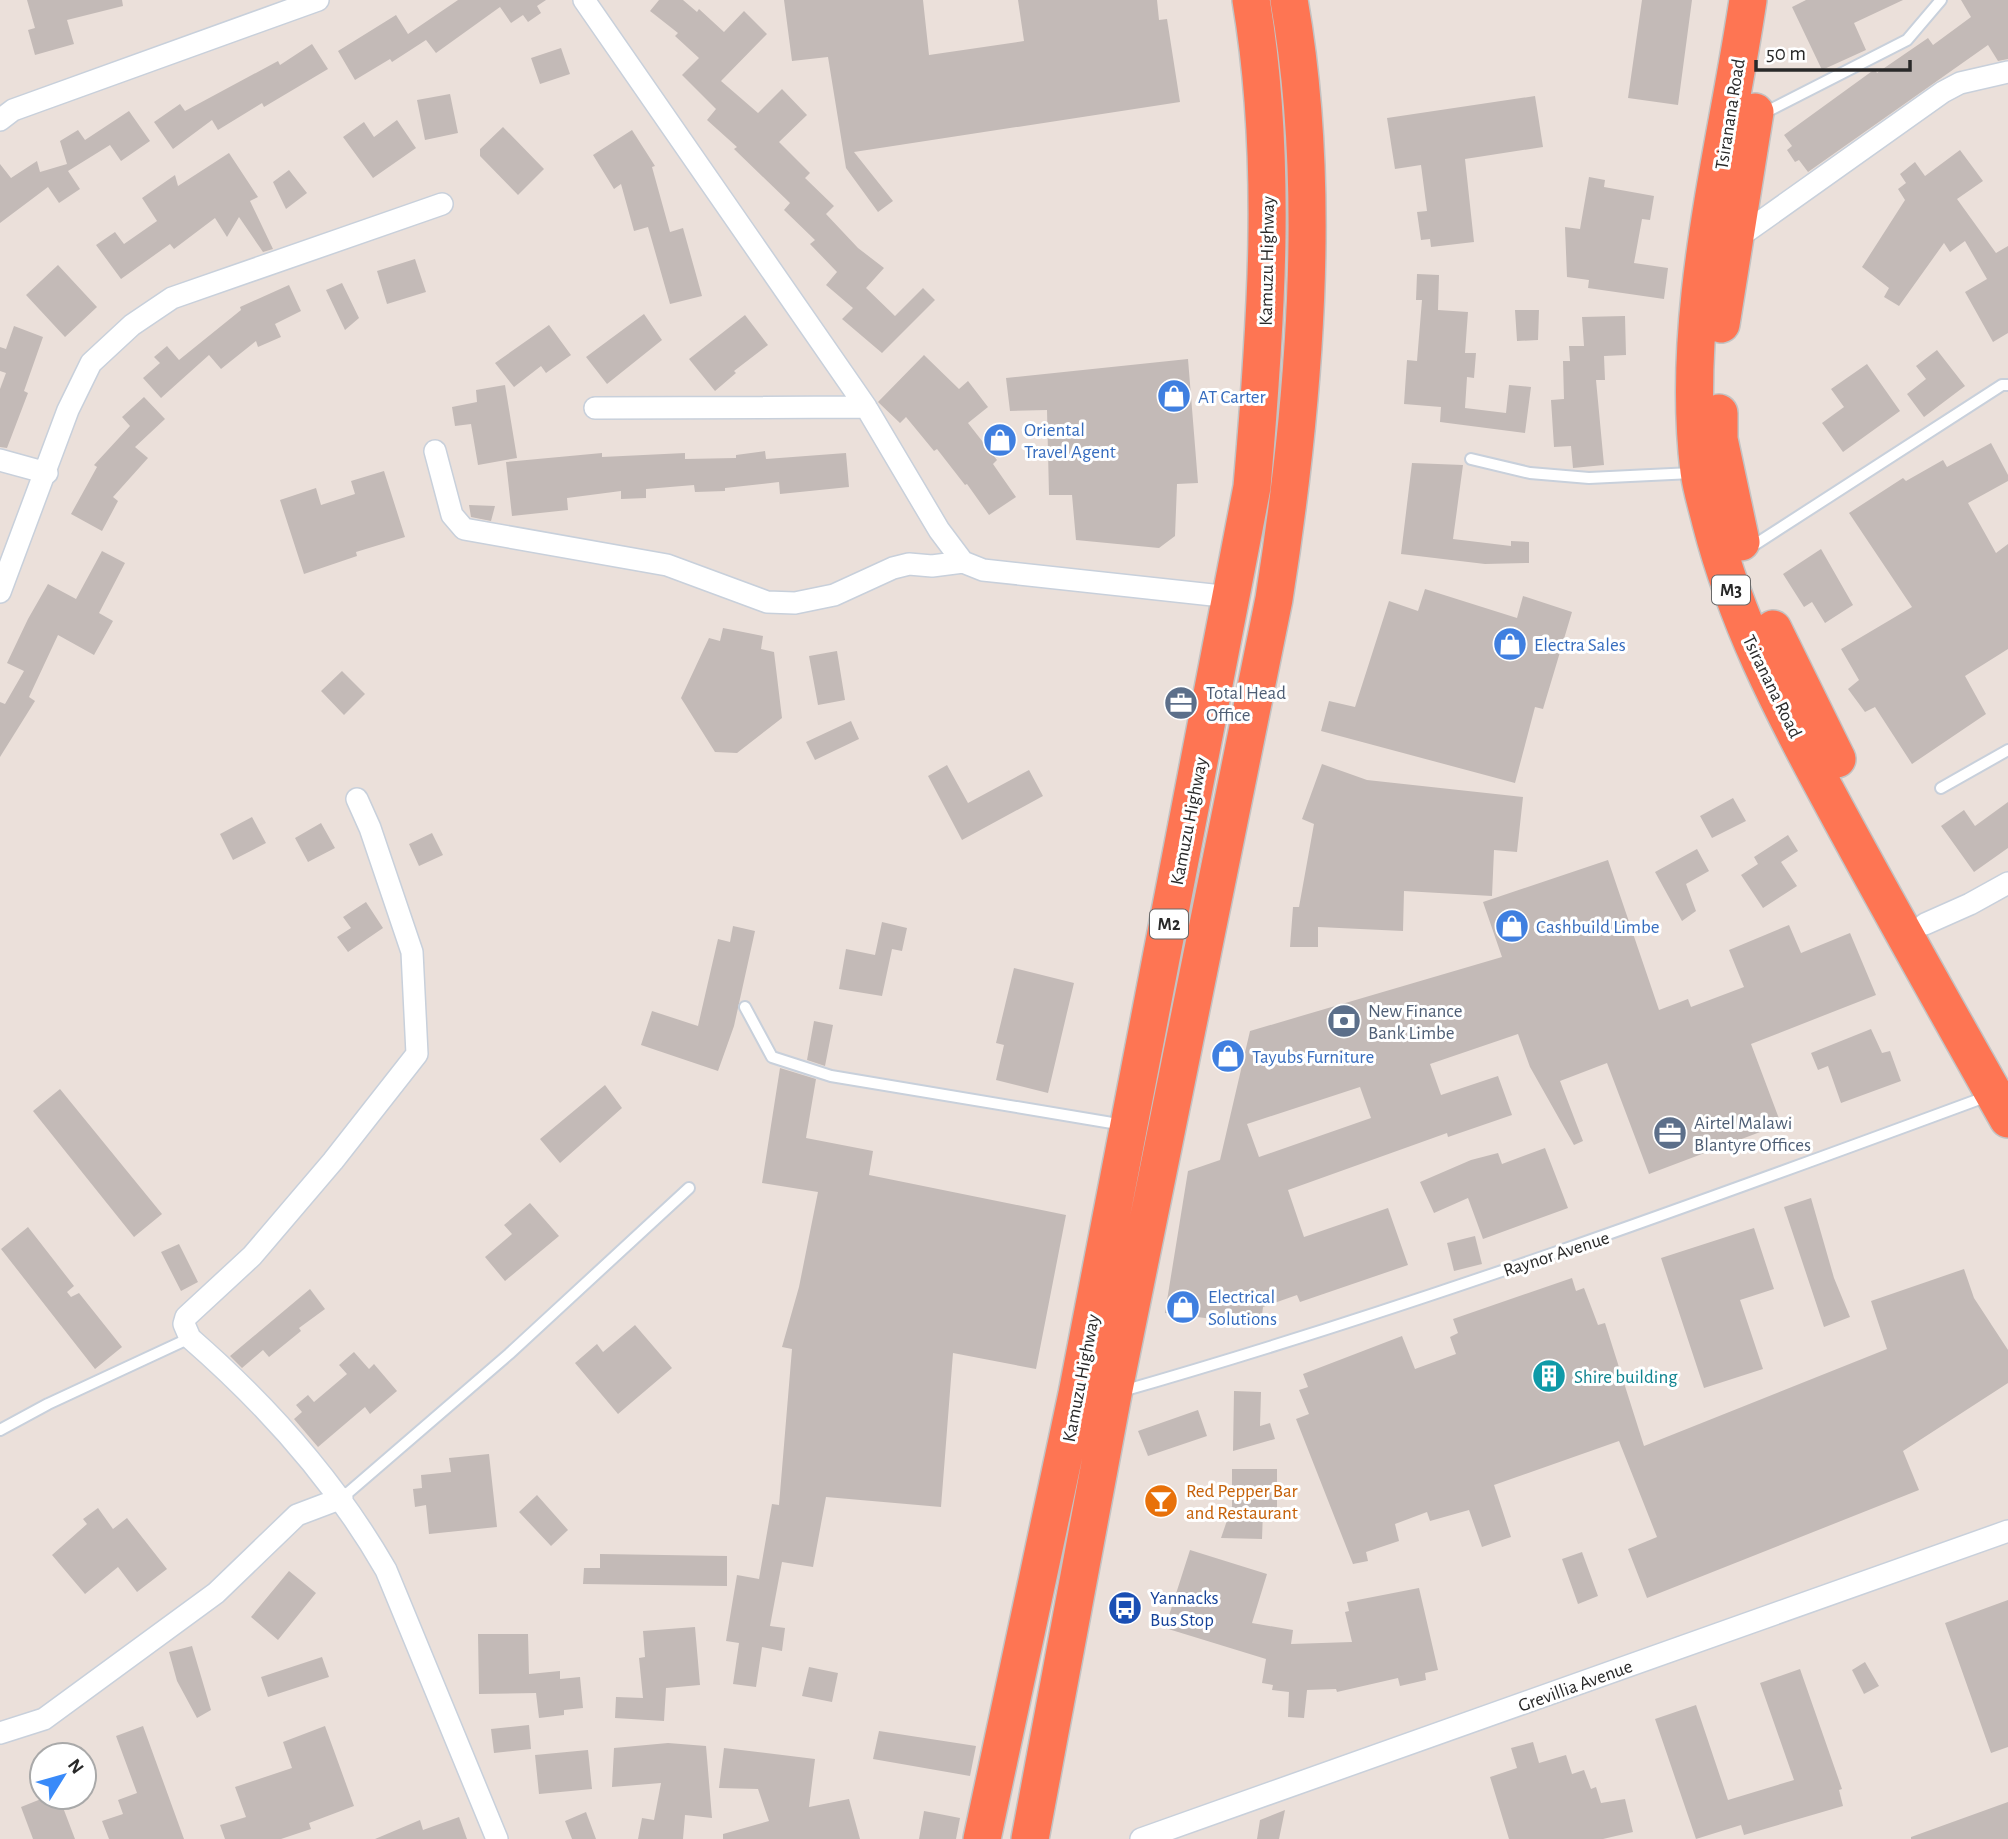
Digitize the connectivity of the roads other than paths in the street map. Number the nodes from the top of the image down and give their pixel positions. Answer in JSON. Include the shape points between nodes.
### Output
{"nodes":[{"id":1,"x":318,"y":0,"type":"edge"},
{"id":2,"x":584,"y":0,"type":"edge"},
{"id":3,"x":1251,"y":0,"type":"edge"},
{"id":4,"x":1289,"y":0,"type":"edge"},
{"id":5,"x":1748,"y":0,"type":"edge"},
{"id":6,"x":1771,"y":0,"type":"edge"},
{"id":7,"x":1941,"y":0,"type":"edge"},
{"id":8,"x":2008,"y":72,"type":"edge"},
{"id":9,"x":1754,"y":118,"type":"junction"},
{"id":10,"x":0,"y":120,"type":"edge"},
{"id":11,"x":442,"y":204,"type":"dead end"},
{"id":12,"x":1736,"y":239,"type":"junction"},
{"id":13,"x":2008,"y":385,"type":"edge"},
{"id":14,"x":866,"y":407,"type":"junction"},
{"id":15,"x":595,"y":408,"type":"dead end"},
{"id":16,"x":435,"y":451,"type":"dead end"},
{"id":17,"x":1471,"y":459,"type":"dead end"},
{"id":18,"x":0,"y":460,"type":"edge"},
{"id":19,"x":1699,"y":472,"type":"junction"},
{"id":20,"x":47,"y":473,"type":"junction"},
{"id":21,"x":1742,"y":552,"type":"junction"},
{"id":22,"x":963,"y":562,"type":"junction"},
{"id":23,"x":0,"y":592,"type":"edge"},
{"id":24,"x":1231,"y":597,"type":"junction"},
{"id":25,"x":2008,"y":750,"type":"edge"},
{"id":26,"x":1941,"y":788,"type":"dead end"},
{"id":27,"x":357,"y":799,"type":"dead end"},
{"id":28,"x":2008,"y":883,"type":"edge"},
{"id":29,"x":1925,"y":924,"type":"junction"},
{"id":30,"x":745,"y":1007,"type":"dead end"},
{"id":31,"x":2003,"y":1096,"type":"edge"},
{"id":32,"x":1131,"y":1126,"type":"junction"},
{"id":33,"x":689,"y":1188,"type":"dead end"},
{"id":34,"x":190,"y":1338,"type":"junction"},
{"id":35,"x":1113,"y":1394,"type":"junction"},
{"id":36,"x":0,"y":1430,"type":"edge"},
{"id":37,"x":342,"y":1499,"type":"junction"},
{"id":38,"x":2008,"y":1531,"type":"edge"},
{"id":39,"x":0,"y":1732,"type":"edge"},
{"id":40,"x":1163,"y":1835,"type":"edge"},
{"id":41,"x":496,"y":1839,"type":"edge"},
{"id":42,"x":982,"y":1839,"type":"edge"},
{"id":43,"x":1030,"y":1839,"type":"edge"},
{"id":44,"x":1141,"y":1839,"type":"edge"}],
"edges":[{"from":1,"to":10,"type":"street","via":[[13,110]]},
{"from":2,"to":14,"type":"street"},
{"from":3,"to":24,"type":"highway","name":"Kamuzu Highway","number":"M2","via":[[1267,171],[1265,342],[1252,487]]},
{"from":4,"to":35,"type":"highway","name":"Kamuzu Highway","number":"M2","via":[[1305,168],[1304,345],[1291,493],[1274,599]]},
{"from":5,"to":19,"type":"highway","name":"Tsiranana Road","number":"M3","via":[[1706,252],[1694,359]]},
{"from":6,"to":9,"type":"highway","name":"Tsiranana Road","number":"M3"},
{"from":7,"to":9,"type":"lane","via":[[1907,40]]},
{"from":8,"to":12,"type":"street","via":[[1960,83],[1943,92]]},
{"from":9,"to":12,"type":"highway","name":"Tsiranana Road","number":"M3"},
{"from":11,"to":20,"type":"street","via":[[172,298],[132,325],[91,363],[68,410]]},
{"from":12,"to":21,"type":"highway","name":"Tsiranana Road","number":"M3","via":[[1718,346],[1719,439]]},
{"from":13,"to":21,"type":"lane"},
{"from":14,"to":15,"type":"street"},
{"from":14,"to":22,"type":"street"},
{"from":16,"to":22,"type":"street","via":[[452,515],[464,528],[667,565],[767,602],[795,603],[834,595],[909,564]]},
{"from":17,"to":19,"type":"lane","via":[[1530,473],[1589,478]]},
{"from":18,"to":20,"type":"street"},
{"from":19,"to":31,"type":"highway","name":"Tsiranana Road","number":"M3","via":[[1724,569],[1771,689],[1902,933]]},
{"from":20,"to":23,"type":"street"},
{"from":21,"to":29,"type":"highway","name":"Tsiranana Road","number":"M3","via":[[1788,665]]},
{"from":22,"to":24,"type":"street","via":[[984,570]]},
{"from":24,"to":32,"type":"highway","name":"Kamuzu Highway","number":"M2"},
{"from":25,"to":26,"type":"lane"},
{"from":27,"to":34,"type":"street","via":[[412,952],[417,1054],[259,1248],[186,1317]]},
{"from":28,"to":29,"type":"street"},
{"from":29,"to":31,"type":"highway","name":"Tsiranana Road","number":"M3"},
{"from":30,"to":32,"type":"lane","via":[[772,1057],[831,1076]]},
{"from":31,"to":35,"type":"lane","name":"Raynor Avenue","via":[[1626,1230],[1244,1357]]},
{"from":32,"to":42,"type":"highway","name":"Kamuzu Highway","number":"M2"},
{"from":33,"to":37,"type":"lane"},
{"from":34,"to":36,"type":"lane"},
{"from":34,"to":37,"type":"street","via":[[286,1431]]},
{"from":35,"to":43,"type":"highway","name":"Kamuzu Highway","number":"M2"},
{"from":37,"to":39,"type":"street","via":[[297,1515],[216,1593],[44,1719]]},
{"from":37,"to":41,"type":"street","via":[[386,1570]]},
{"from":38,"to":40,"type":"street","name":"Grevillia Avenue"},
{"from":40,"to":44,"type":"street","name":"Grevillia Avenue"}]}
